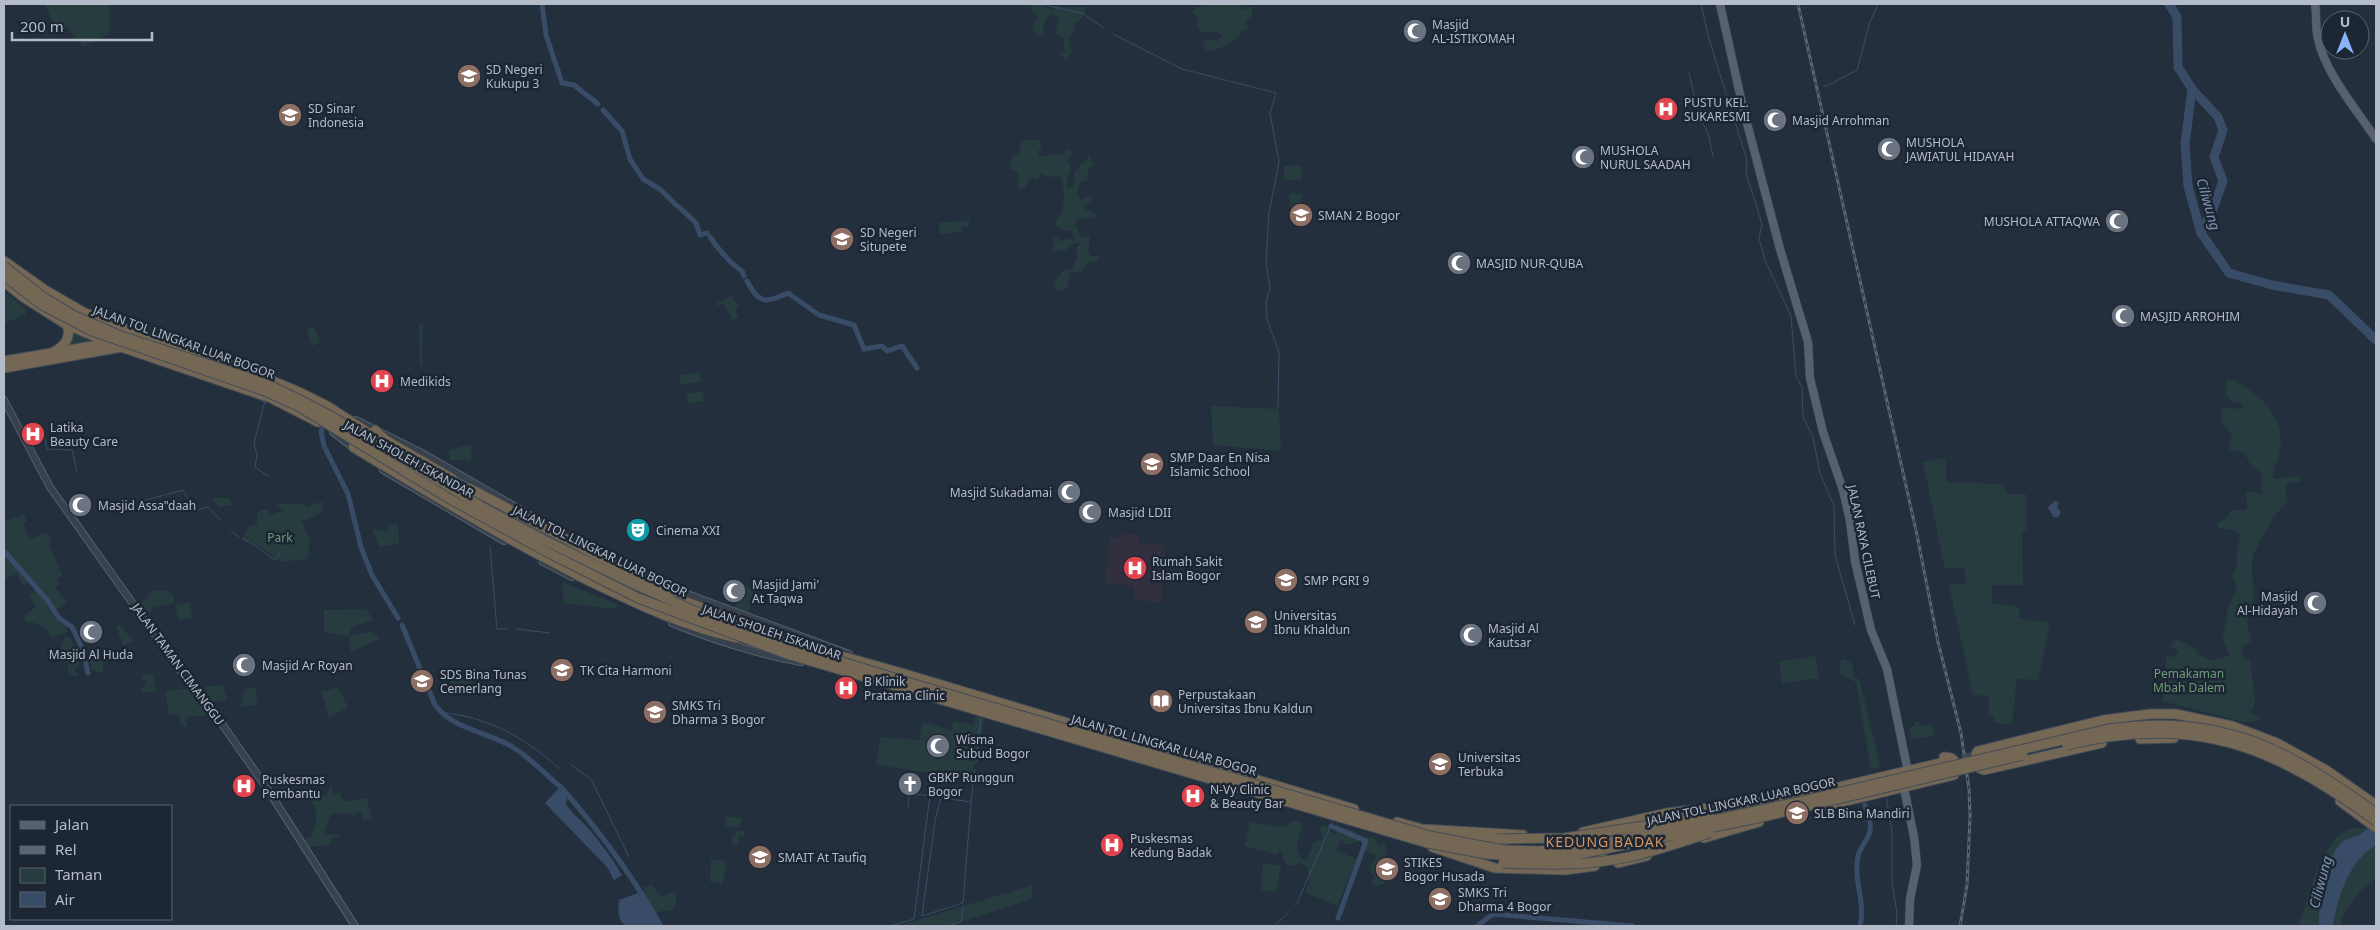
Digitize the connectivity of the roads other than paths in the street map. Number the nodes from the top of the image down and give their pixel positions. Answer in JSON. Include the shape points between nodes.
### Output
{"nodes":[{"id":1,"x":1720,"y":4,"type":"edge"},
{"id":2,"x":2315,"y":4,"type":"edge"},
{"id":3,"x":2376,"y":139,"type":"edge"},
{"id":4,"x":4,"y":261,"type":"edge"},
{"id":5,"x":4,"y":266,"type":"edge"},
{"id":6,"x":4,"y":276,"type":"edge"},
{"id":7,"x":4,"y":282,"type":"edge"},
{"id":8,"x":67,"y":325,"type":"junction"},
{"id":9,"x":133,"y":333,"type":"junction"},
{"id":10,"x":111,"y":343,"type":"junction"},
{"id":11,"x":121,"y":347,"type":"junction"},
{"id":12,"x":55,"y":352,"type":"junction"},
{"id":13,"x":4,"y":361,"type":"edge"},
{"id":14,"x":4,"y":368,"type":"edge"},
{"id":15,"x":4,"y":400,"type":"edge"},
{"id":16,"x":331,"y":430,"type":"junction"},
{"id":17,"x":372,"y":431,"type":"junction"},
{"id":18,"x":353,"y":447,"type":"junction"},
{"id":19,"x":448,"y":482,"type":"junction"},
{"id":20,"x":443,"y":491,"type":"junction"},
{"id":21,"x":755,"y":638,"type":"junction"},
{"id":22,"x":834,"y":667,"type":"junction"},
{"id":23,"x":905,"y":674,"type":"junction"},
{"id":24,"x":2213,"y":722,"type":"junction"},
{"id":25,"x":2226,"y":745,"type":"junction"},
{"id":26,"x":1986,"y":753,"type":"tunnel mouth"},
{"id":27,"x":1949,"y":761,"type":"tunnel mouth"},
{"id":28,"x":1986,"y":765,"type":"tunnel mouth"},
{"id":29,"x":1902,"y":769,"type":"junction"},
{"id":30,"x":1207,"y":770,"type":"junction"},
{"id":31,"x":1951,"y":773,"type":"tunnel mouth"},
{"id":32,"x":1903,"y":787,"type":"junction"},
{"id":33,"x":1770,"y":805,"type":"junction"},
{"id":34,"x":2376,"y":805,"type":"edge"},
{"id":35,"x":1712,"y":813,"type":"junction"},
{"id":36,"x":2376,"y":813,"type":"edge"},
{"id":37,"x":1758,"y":818,"type":"junction"},
{"id":38,"x":2376,"y":821,"type":"edge"},
{"id":39,"x":1740,"y":827,"type":"junction"},
{"id":40,"x":1715,"y":828,"type":"junction"},
{"id":41,"x":2376,"y":828,"type":"edge"},
{"id":42,"x":1422,"y":829,"type":"junction"},
{"id":43,"x":1467,"y":838,"type":"junction"},
{"id":44,"x":1437,"y":848,"type":"junction"},
{"id":45,"x":1455,"y":852,"type":"junction"},
{"id":46,"x":356,"y":926,"type":"edge"},
{"id":47,"x":1909,"y":926,"type":"edge"}],
"edges":[{"from":1,"to":29,"type":"main road","name":"JALAN RAYA CILEBUT","via":[[1743,108],[1808,342],[1808,368],[1848,513],[1871,630],[1889,678]]},
{"from":2,"to":3,"type":"main road","via":[[2316,27],[2323,54]]},
{"from":4,"to":9,"type":"highway","name":"JALAN SHOLEH ISKANDAR","via":[[62,301]]},
{"from":5,"to":21,"type":"highway","name":"JALAN TOL LINGKAR LUAR BOGOR","bridge":true,"via":[[43,297],[73,315],[121,336],[265,384],[331,416],[484,508],[544,540],[636,586]]},
{"from":6,"to":21,"type":"highway","name":"JALAN TOL LINGKAR LUAR BOGOR","bridge":true,"via":[[42,305],[92,331],[262,390],[298,406],[450,499],[638,598]]},
{"from":7,"to":8,"type":"highway","name":"JALAN SHOLEH ISKANDAR"},
{"from":8,"to":10,"type":"highway","name":"JALAN SHOLEH ISKANDAR"},
{"from":8,"to":12,"type":"highway","via":[[66,342]]},
{"from":9,"to":10,"type":"highway"},
{"from":9,"to":11,"type":"highway"},
{"from":9,"to":17,"type":"highway","name":"JALAN SHOLEH ISKANDAR","via":[[250,372],[329,407]]},
{"from":10,"to":11,"type":"highway","name":"JALAN SHOLEH ISKANDAR"},
{"from":10,"to":12,"type":"highway"},
{"from":11,"to":14,"type":"highway"},
{"from":11,"to":16,"type":"highway","name":"JALAN SHOLEH ISKANDAR","via":[[271,398]]},
{"from":12,"to":13,"type":"highway"},
{"from":15,"to":46,"type":"street","name":"JALAN TAMAN CIMANGGU","via":[[50,487],[266,787]]},
{"from":16,"to":18,"type":"street"},
{"from":16,"to":20,"type":"highway","name":"JALAN SHOLEH ISKANDAR"},
{"from":17,"to":19,"type":"highway","name":"JALAN SHOLEH ISKANDAR"},
{"from":17,"to":21,"type":"highway","bridge":true,"via":[[469,488]]},
{"from":17,"to":23,"type":"street","via":[[420,452],[641,574],[759,622]]},
{"from":18,"to":21,"type":"highway","bridge":true,"via":[[464,514],[618,595],[716,634]]},
{"from":18,"to":22,"type":"street","via":[[409,487],[490,533],[561,572],[633,605],[692,631],[785,659]]},
{"from":19,"to":20,"type":"highway"},
{"from":19,"to":23,"type":"highway","name":"JALAN SHOLEH ISKANDAR","via":[[568,547],[688,603],[771,635]]},
{"from":20,"to":22,"type":"highway","name":"JALAN SHOLEH ISKANDAR","via":[[557,555],[649,600]]},
{"from":21,"to":33,"type":"highway","name":"JALAN TOL LINGKAR LUAR BOGOR","bridge":true,"via":[[1430,836],[1471,845],[1522,850],[1567,849]]},
{"from":21,"to":37,"type":"highway","name":"JALAN TOL LINGKAR LUAR BOGOR","bridge":true,"via":[[787,654],[1248,791],[1427,842],[1486,854],[1570,856]]},
{"from":22,"to":30,"type":"highway","name":"JALAN SHOLEH ISKANDAR"},
{"from":23,"to":30,"type":"highway","name":"JALAN SHOLEH ISKANDAR"},
{"from":24,"to":25,"type":"highway","via":[[2176,714],[2103,720],[1984,748],[1976,752],[1976,763],[1984,770],[2113,740],[2184,738]]},
{"from":24,"to":26,"type":"highway","via":[[2154,719],[2118,722]]},
{"from":24,"to":34,"type":"highway","via":[[2248,731],[2295,751]]},
{"from":25,"to":28,"type":"highway","via":[[2200,734],[2119,733]]},
{"from":25,"to":41,"type":"highway","via":[[2277,762],[2310,780]]},
{"from":27,"to":29,"type":"highway"},
{"from":29,"to":32,"type":"highway","via":[[1950,757],[1957,765],[1954,775]]},
{"from":29,"to":33,"type":"highway","name":"JALAN SHOLEH ISKANDAR"},
{"from":30,"to":42,"type":"highway","name":"JALAN SHOLEH ISKANDAR"},
{"from":30,"to":44,"type":"highway","name":"JALAN SHOLEH ISKANDAR"},
{"from":31,"to":32,"type":"highway"},
{"from":32,"to":39,"type":"highway","name":"JALAN SHOLEH ISKANDAR","bridge":true},
{"from":32,"to":47,"type":"main road","via":[[1914,837],[1916,865]]},
{"from":33,"to":35,"type":"highway","name":"JALAN SHOLEH ISKANDAR"},
{"from":33,"to":36,"type":"highway","name":"JALAN TOL LINGKAR LUAR BOGOR","bridge":true,"via":[[2109,729],[2169,725],[2226,733],[2276,750],[2326,778]]},
{"from":33,"to":42,"type":"highway","name":"JALAN SHOLEH ISKANDAR","via":[[1667,813],[1580,833],[1551,836]]},
{"from":33,"to":43,"type":"highway","bridge":true,"via":[[1548,840]]},
{"from":35,"to":40,"type":"highway"},
{"from":35,"to":43,"type":"highway","name":"JALAN SHOLEH ISKANDAR","via":[[1589,838],[1493,842]]},
{"from":37,"to":38,"type":"highway","name":"JALAN TOL LINGKAR LUAR BOGOR","bridge":true,"via":[[2077,742],[2150,733],[2205,737],[2279,759],[2316,779]]},
{"from":37,"to":45,"type":"highway","bridge":true,"via":[[1632,856],[1566,865],[1503,863]]},
{"from":39,"to":40,"type":"highway","name":"JALAN SHOLEH ISKANDAR"},
{"from":39,"to":44,"type":"highway","name":"JALAN SHOLEH ISKANDAR","via":[[1634,860],[1565,870],[1495,868]]},
{"from":40,"to":45,"type":"highway","name":"JALAN SHOLEH ISKANDAR","via":[[1586,857],[1497,859]]},
{"from":42,"to":43,"type":"highway","name":"JALAN SHOLEH ISKANDAR"},
{"from":44,"to":45,"type":"highway","name":"JALAN SHOLEH ISKANDAR"}]}
